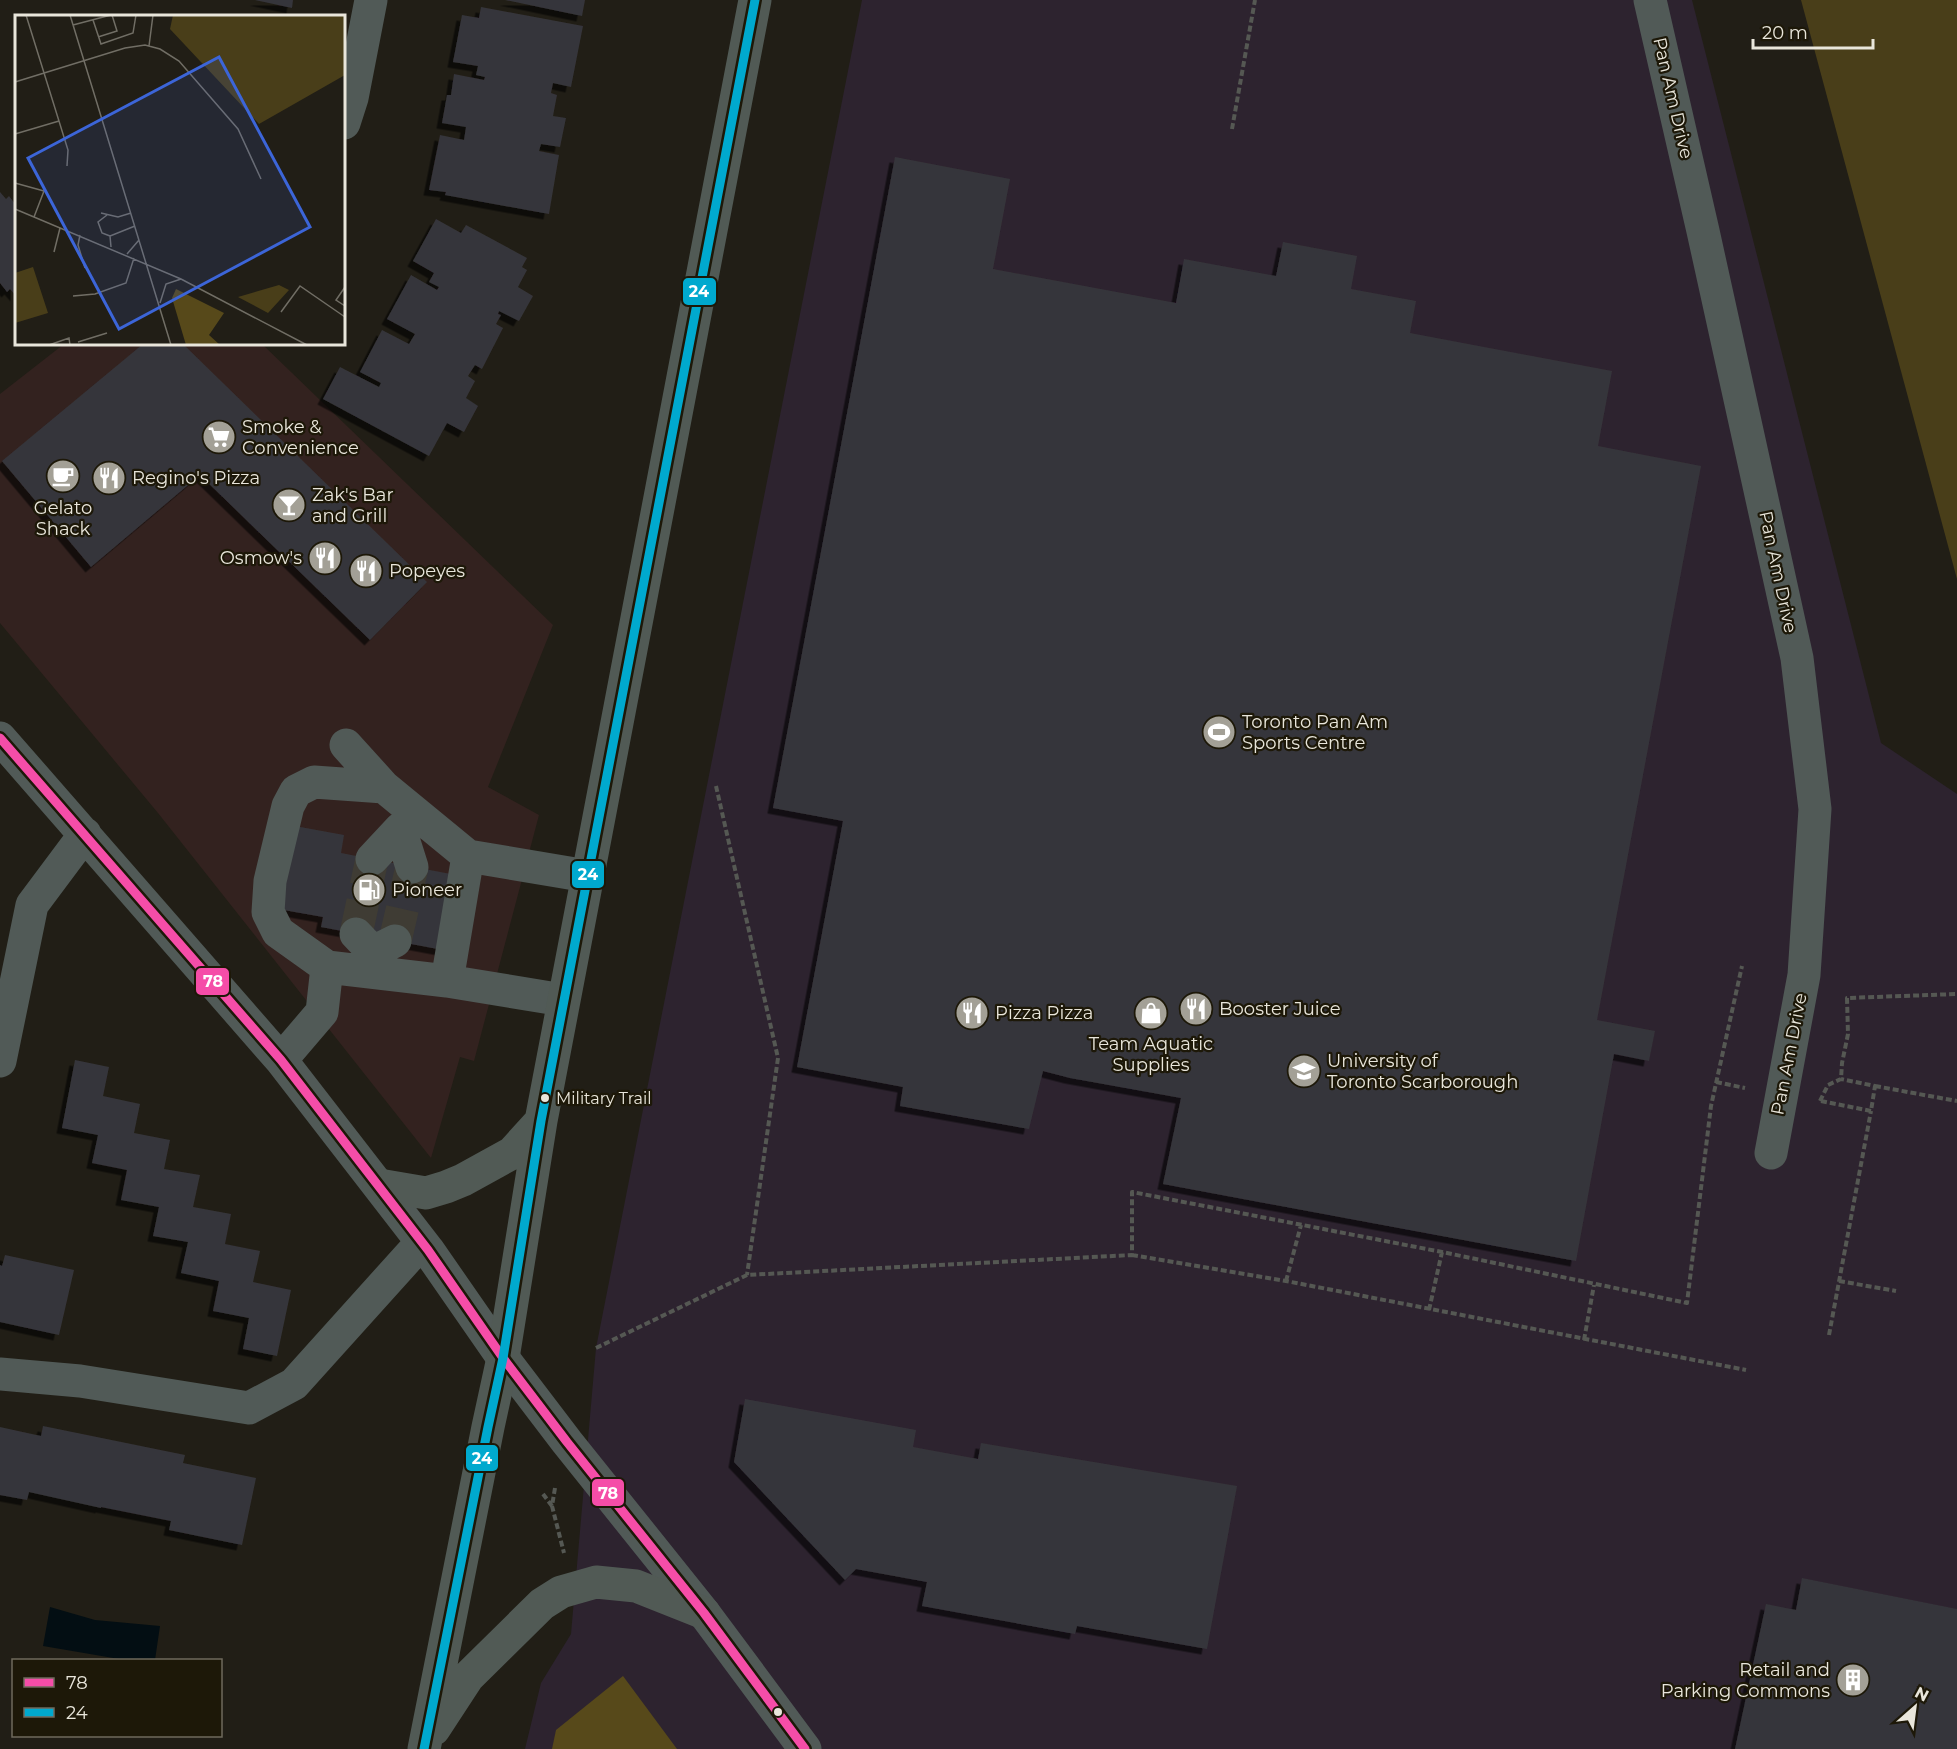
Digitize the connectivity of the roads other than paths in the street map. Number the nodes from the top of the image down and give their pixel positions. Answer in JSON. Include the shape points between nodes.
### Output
{"nodes":[{"id":1,"x":371,"y":0,"type":"edge"},
{"id":2,"x":755,"y":0,"type":"edge"},
{"id":3,"x":1650,"y":0,"type":"edge"},
{"id":4,"x":345,"y":120,"type":"edge"},
{"id":5,"x":0,"y":738,"type":"edge"},
{"id":6,"x":346,"y":745,"type":"dead end"},
{"id":7,"x":396,"y":807,"type":"junction"},
{"id":8,"x":85,"y":834,"type":"junction"},
{"id":9,"x":468,"y":856,"type":"junction"},
{"id":10,"x":372,"y":859,"type":"tunnel mouth"},
{"id":11,"x":412,"y":867,"type":"tunnel mouth"},
{"id":12,"x":587,"y":876,"type":"junction"},
{"id":13,"x":327,"y":967,"type":"junction"},
{"id":14,"x":447,"y":981,"type":"junction"},
{"id":15,"x":563,"y":1000,"type":"junction"},
{"id":16,"x":281,"y":1060,"type":"junction"},
{"id":17,"x":0,"y":1061,"type":"edge"},
{"id":18,"x":541,"y":1121,"type":"junction"},
{"id":19,"x":1771,"y":1153,"type":"dead end"},
{"id":20,"x":379,"y":1185,"type":"junction"},
{"id":21,"x":422,"y":1243,"type":"junction"},
{"id":22,"x":503,"y":1358,"type":"junction"},
{"id":23,"x":0,"y":1374,"type":"edge"},
{"id":24,"x":704,"y":1613,"type":"junction"},
{"id":25,"x":424,"y":1746,"type":"edge"},
{"id":26,"x":806,"y":1749,"type":"edge"}],
"edges":[{"from":1,"to":4,"type":"street"},
{"from":2,"to":12,"type":"main road"},
{"from":3,"to":19,"type":"street","name":"Pan Am Drive","via":[[1797,658],[1814,798],[1804,975]]},
{"from":5,"to":8,"type":"street"},
{"from":6,"to":7,"type":"street"},
{"from":7,"to":9,"type":"street"},
{"from":7,"to":10,"type":"street"},
{"from":7,"to":11,"type":"street"},
{"from":7,"to":13,"type":"street","via":[[314,782],[296,791],[288,806],[270,881],[268,912],[278,932]]},
{"from":8,"to":16,"type":"street"},
{"from":8,"to":17,"type":"street","via":[[32,905]]},
{"from":9,"to":12,"type":"street"},
{"from":9,"to":14,"type":"street"},
{"from":12,"to":15,"type":"main road"},
{"from":13,"to":14,"type":"street","via":[[374,950]]},
{"from":13,"to":16,"type":"street","via":[[322,1012]]},
{"from":14,"to":15,"type":"street"},
{"from":15,"to":18,"type":"main road"},
{"from":16,"to":20,"type":"street"},
{"from":18,"to":20,"type":"main road","via":[[512,1153],[446,1187],[426,1193]]},
{"from":18,"to":22,"type":"main road"},
{"from":20,"to":21,"type":"street"},
{"from":21,"to":22,"type":"street"},
{"from":21,"to":23,"type":"street","via":[[294,1384],[249,1408],[80,1381]]},
{"from":22,"to":24,"type":"street"},
{"from":22,"to":25,"type":"main road"},
{"from":24,"to":25,"type":"main road","via":[[636,1586],[596,1582],[561,1592],[542,1604],[468,1677]]},
{"from":24,"to":26,"type":"street"}]}
